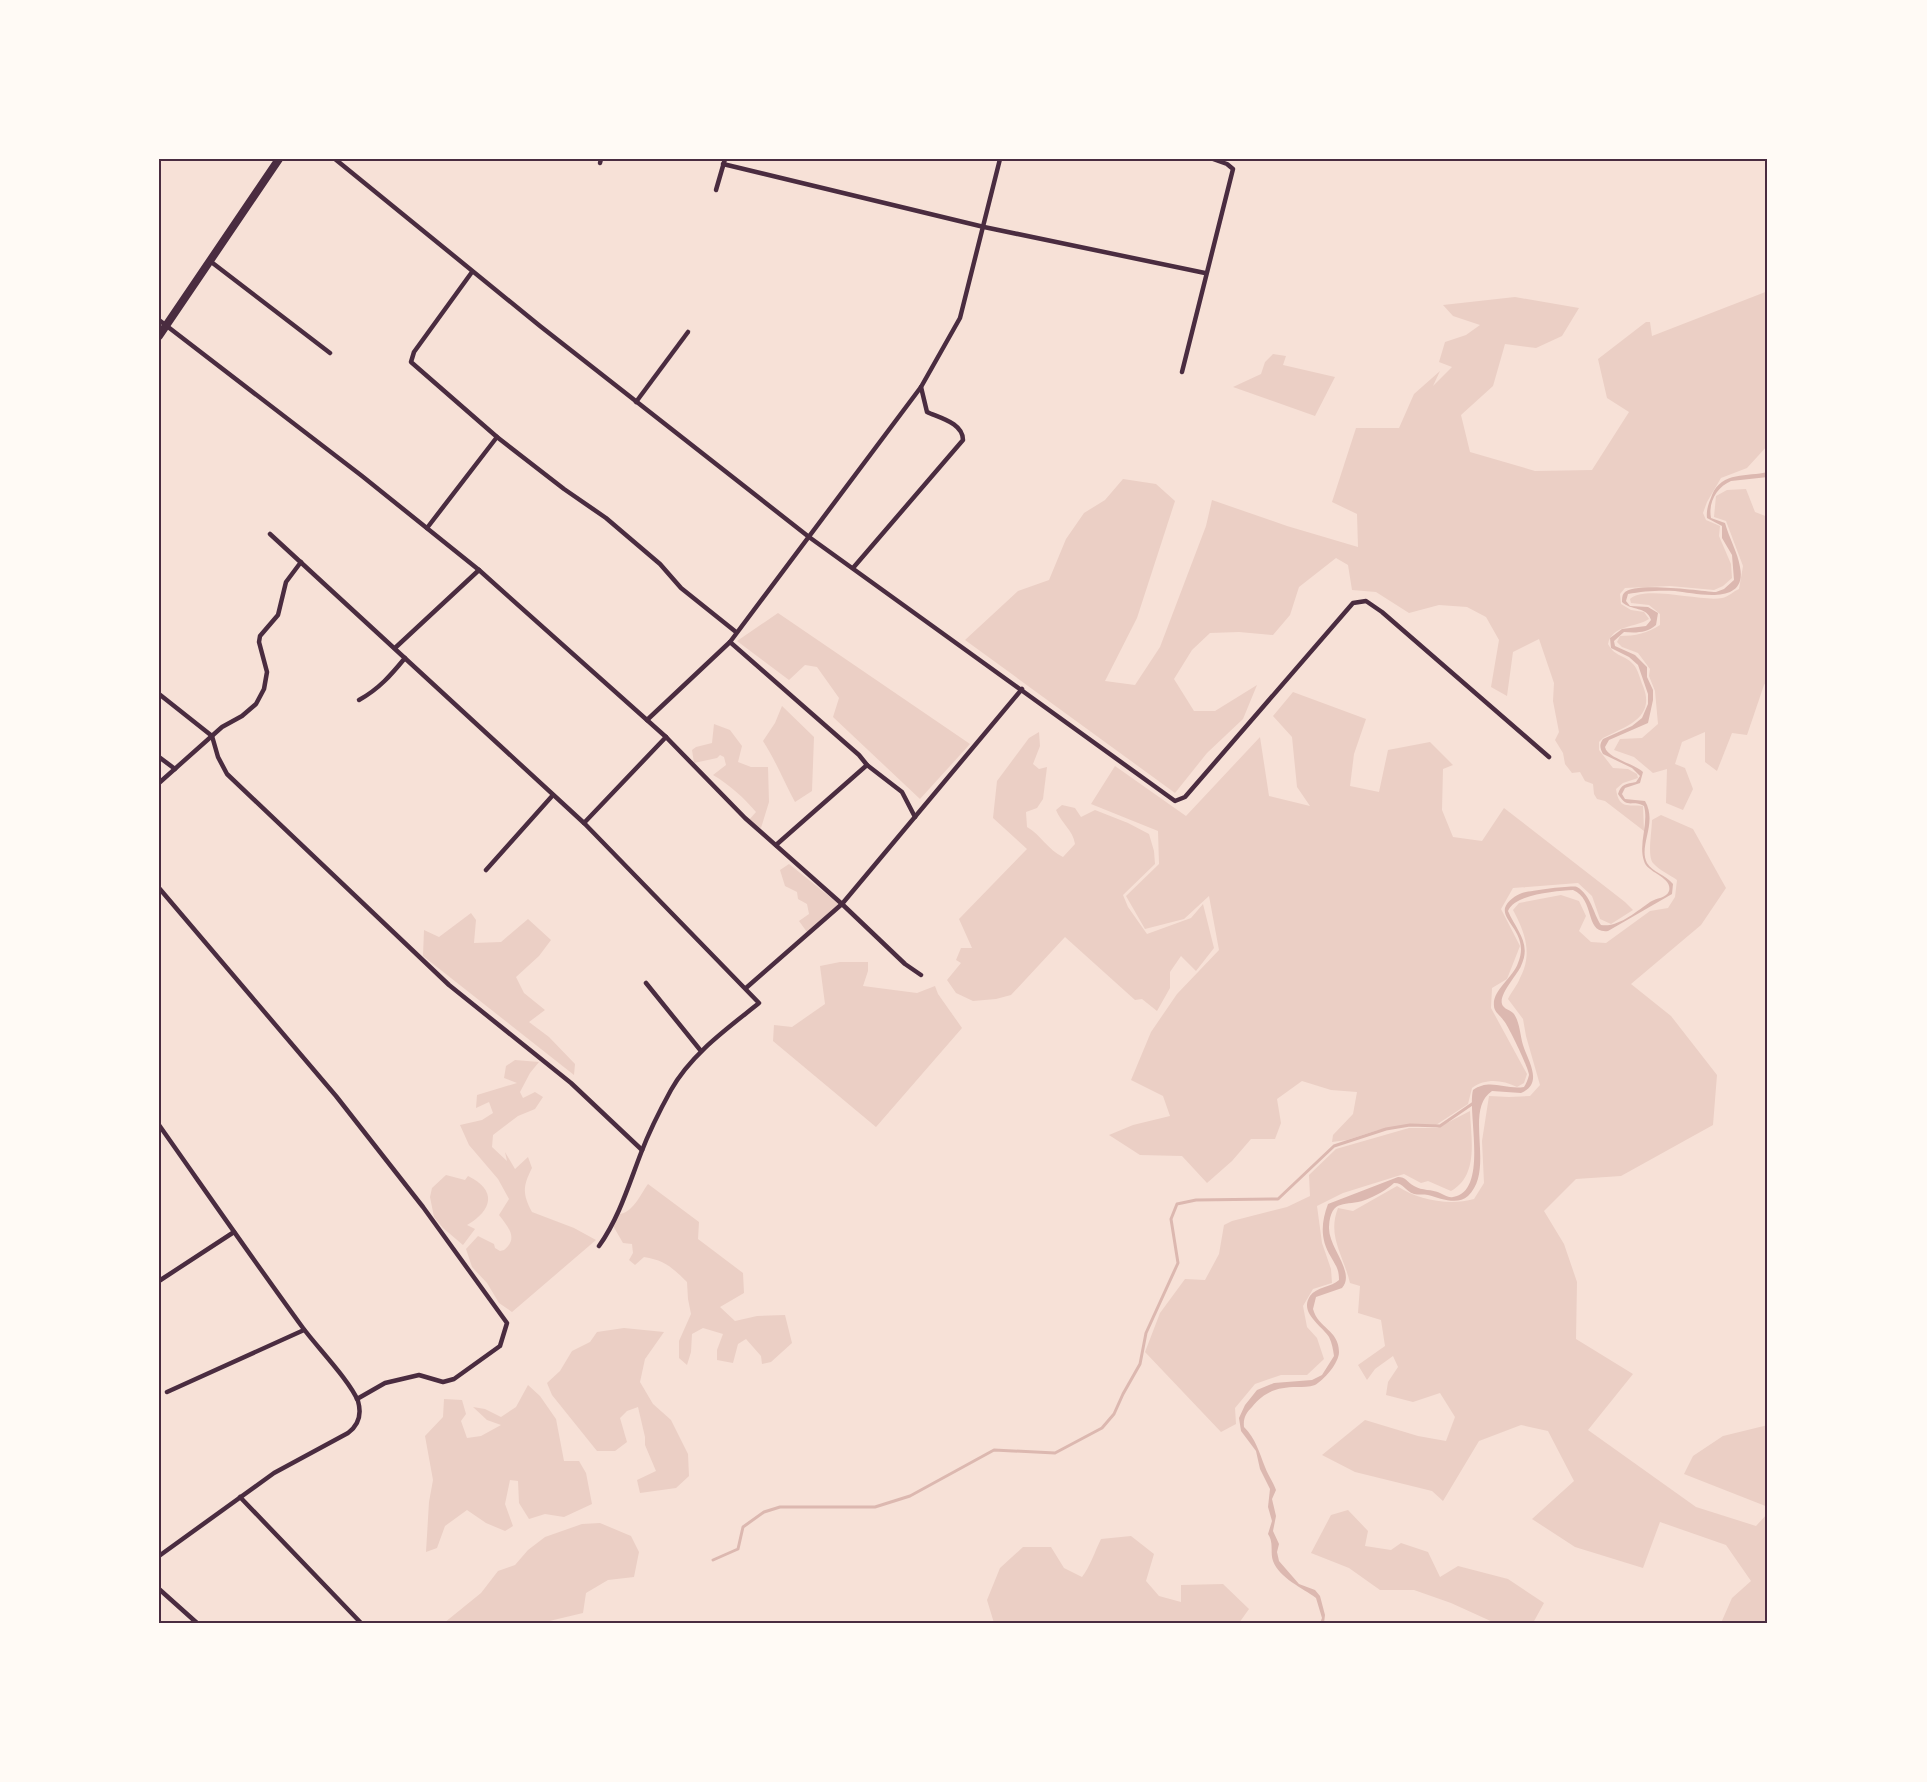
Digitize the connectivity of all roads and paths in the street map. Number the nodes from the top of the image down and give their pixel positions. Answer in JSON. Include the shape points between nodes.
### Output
{"nodes":[{"id":1,"x":279,"y":159,"type":"edge"},
{"id":2,"x":335,"y":159,"type":"edge"},
{"id":3,"x":1000,"y":159,"type":"edge"},
{"id":4,"x":1213,"y":159,"type":"edge"},
{"id":5,"x":724,"y":161,"type":"edge"},
{"id":6,"x":716,"y":190,"type":"dead end"},
{"id":7,"x":984,"y":227,"type":"junction"},
{"id":8,"x":210,"y":261,"type":"junction"},
{"id":9,"x":472,"y":272,"type":"junction"},
{"id":10,"x":1205,"y":273,"type":"junction"},
{"id":11,"x":162,"y":323,"type":"edge"},
{"id":12,"x":688,"y":332,"type":"dead end"},
{"id":13,"x":159,"y":336,"type":"edge"},
{"id":14,"x":330,"y":353,"type":"dead end"},
{"id":15,"x":1182,"y":372,"type":"dead end"},
{"id":16,"x":921,"y":387,"type":"junction"},
{"id":17,"x":636,"y":402,"type":"junction"},
{"id":18,"x":497,"y":437,"type":"junction"},
{"id":19,"x":426,"y":528,"type":"junction"},
{"id":20,"x":270,"y":534,"type":"dead end"},
{"id":21,"x":809,"y":537,"type":"junction"},
{"id":22,"x":301,"y":562,"type":"junction"},
{"id":23,"x":853,"y":568,"type":"junction"},
{"id":24,"x":479,"y":570,"type":"junction"},
{"id":25,"x":736,"y":632,"type":"junction"},
{"id":26,"x":730,"y":642,"type":"junction"},
{"id":27,"x":395,"y":648,"type":"junction"},
{"id":28,"x":405,"y":658,"type":"junction"},
{"id":29,"x":1022,"y":689,"type":"junction"},
{"id":30,"x":159,"y":694,"type":"edge"},
{"id":31,"x":359,"y":700,"type":"dead end"},
{"id":32,"x":647,"y":720,"type":"junction"},
{"id":33,"x":212,"y":736,"type":"junction"},
{"id":34,"x":666,"y":737,"type":"junction"},
{"id":35,"x":159,"y":757,"type":"edge"},
{"id":36,"x":1549,"y":757,"type":"dead end"},
{"id":37,"x":867,"y":765,"type":"junction"},
{"id":38,"x":175,"y":769,"type":"junction"},
{"id":39,"x":159,"y":783,"type":"edge"},
{"id":40,"x":553,"y":795,"type":"junction"},
{"id":41,"x":915,"y":817,"type":"junction"},
{"id":42,"x":584,"y":823,"type":"junction"},
{"id":43,"x":776,"y":845,"type":"junction"},
{"id":44,"x":486,"y":870,"type":"dead end"},
{"id":45,"x":159,"y":888,"type":"edge"},
{"id":46,"x":842,"y":904,"type":"junction"},
{"id":47,"x":921,"y":975,"type":"dead end"},
{"id":48,"x":646,"y":983,"type":"dead end"},
{"id":49,"x":746,"y":988,"type":"junction"},
{"id":50,"x":701,"y":1051,"type":"junction"},
{"id":51,"x":159,"y":1125,"type":"edge"},
{"id":52,"x":642,"y":1150,"type":"junction"},
{"id":53,"x":234,"y":1232,"type":"junction"},
{"id":54,"x":599,"y":1245,"type":"dead end"},
{"id":55,"x":159,"y":1281,"type":"edge"},
{"id":56,"x":304,"y":1329,"type":"junction"},
{"id":57,"x":167,"y":1392,"type":"dead end"},
{"id":58,"x":357,"y":1399,"type":"junction"},
{"id":59,"x":240,"y":1497,"type":"junction"},
{"id":60,"x":159,"y":1556,"type":"edge"},
{"id":61,"x":159,"y":1589,"type":"edge"},
{"id":62,"x":197,"y":1623,"type":"edge"},
{"id":63,"x":361,"y":1623,"type":"edge"}],
"edges":[{"from":1,"to":8,"type":"main road"},
{"from":2,"to":9,"type":"street"},
{"from":3,"to":7,"type":"street"},
{"from":4,"to":10,"type":"street","via":[[1233,169]]},
{"from":5,"to":6,"type":"street"},
{"from":5,"to":7,"type":"street"},
{"from":7,"to":10,"type":"street"},
{"from":7,"to":16,"type":"street","via":[[960,318]]},
{"from":8,"to":11,"type":"main road"},
{"from":8,"to":14,"type":"street"},
{"from":9,"to":17,"type":"street"},
{"from":9,"to":18,"type":"street","via":[[414,352],[411,363]]},
{"from":10,"to":15,"type":"street"},
{"from":11,"to":13,"type":"main road"},
{"from":11,"to":19,"type":"street"},
{"from":12,"to":17,"type":"street"},
{"from":16,"to":21,"type":"street"},
{"from":16,"to":23,"type":"street","via":[[927,412],[957,426],[963,440]]},
{"from":17,"to":21,"type":"street"},
{"from":18,"to":19,"type":"street"},
{"from":18,"to":25,"type":"street","via":[[606,518],[660,564],[681,588]]},
{"from":19,"to":24,"type":"street"},
{"from":20,"to":22,"type":"street"},
{"from":21,"to":23,"type":"street"},
{"from":21,"to":25,"type":"street"},
{"from":22,"to":27,"type":"street"},
{"from":22,"to":33,"type":"street","via":[[286,582],[278,615],[260,636],[267,672],[264,689],[256,704]]},
{"from":23,"to":29,"type":"street"},
{"from":24,"to":27,"type":"street"},
{"from":24,"to":32,"type":"street"},
{"from":25,"to":26,"type":"street"},
{"from":26,"to":32,"type":"street"},
{"from":26,"to":37,"type":"street"},
{"from":27,"to":28,"type":"street"},
{"from":28,"to":31,"type":"street","via":[[387,680]]},
{"from":28,"to":40,"type":"street"},
{"from":29,"to":36,"type":"street","via":[[1175,801],[1180,800],[1353,603],[1366,601]]},
{"from":29,"to":41,"type":"street"},
{"from":30,"to":33,"type":"street"},
{"from":32,"to":34,"type":"street"},
{"from":33,"to":38,"type":"street"},
{"from":33,"to":52,"type":"street","via":[[227,774],[449,985],[571,1083]]},
{"from":34,"to":42,"type":"street"},
{"from":34,"to":43,"type":"street"},
{"from":35,"to":38,"type":"street"},
{"from":37,"to":41,"type":"street","via":[[902,792]]},
{"from":37,"to":43,"type":"street"},
{"from":38,"to":39,"type":"street"},
{"from":40,"to":42,"type":"street"},
{"from":40,"to":44,"type":"street"},
{"from":41,"to":46,"type":"street"},
{"from":42,"to":49,"type":"street"},
{"from":43,"to":46,"type":"street"},
{"from":45,"to":58,"type":"street","via":[[336,1096],[507,1323],[500,1346],[454,1379],[443,1382],[419,1375],[385,1383]]},
{"from":46,"to":47,"type":"street"},
{"from":46,"to":49,"type":"street"},
{"from":48,"to":50,"type":"street"},
{"from":49,"to":50,"type":"street","via":[[759,1003]]},
{"from":50,"to":52,"type":"street","via":[[671,1088]]},
{"from":51,"to":53,"type":"street"},
{"from":52,"to":54,"type":"street","via":[[627,1192]]},
{"from":53,"to":55,"type":"street"},
{"from":53,"to":56,"type":"street"},
{"from":56,"to":57,"type":"street"},
{"from":56,"to":58,"type":"street"},
{"from":58,"to":59,"type":"street","via":[[360,1409],[355,1427]]},
{"from":59,"to":60,"type":"street"},
{"from":59,"to":63,"type":"street"},
{"from":61,"to":62,"type":"street"}]}
